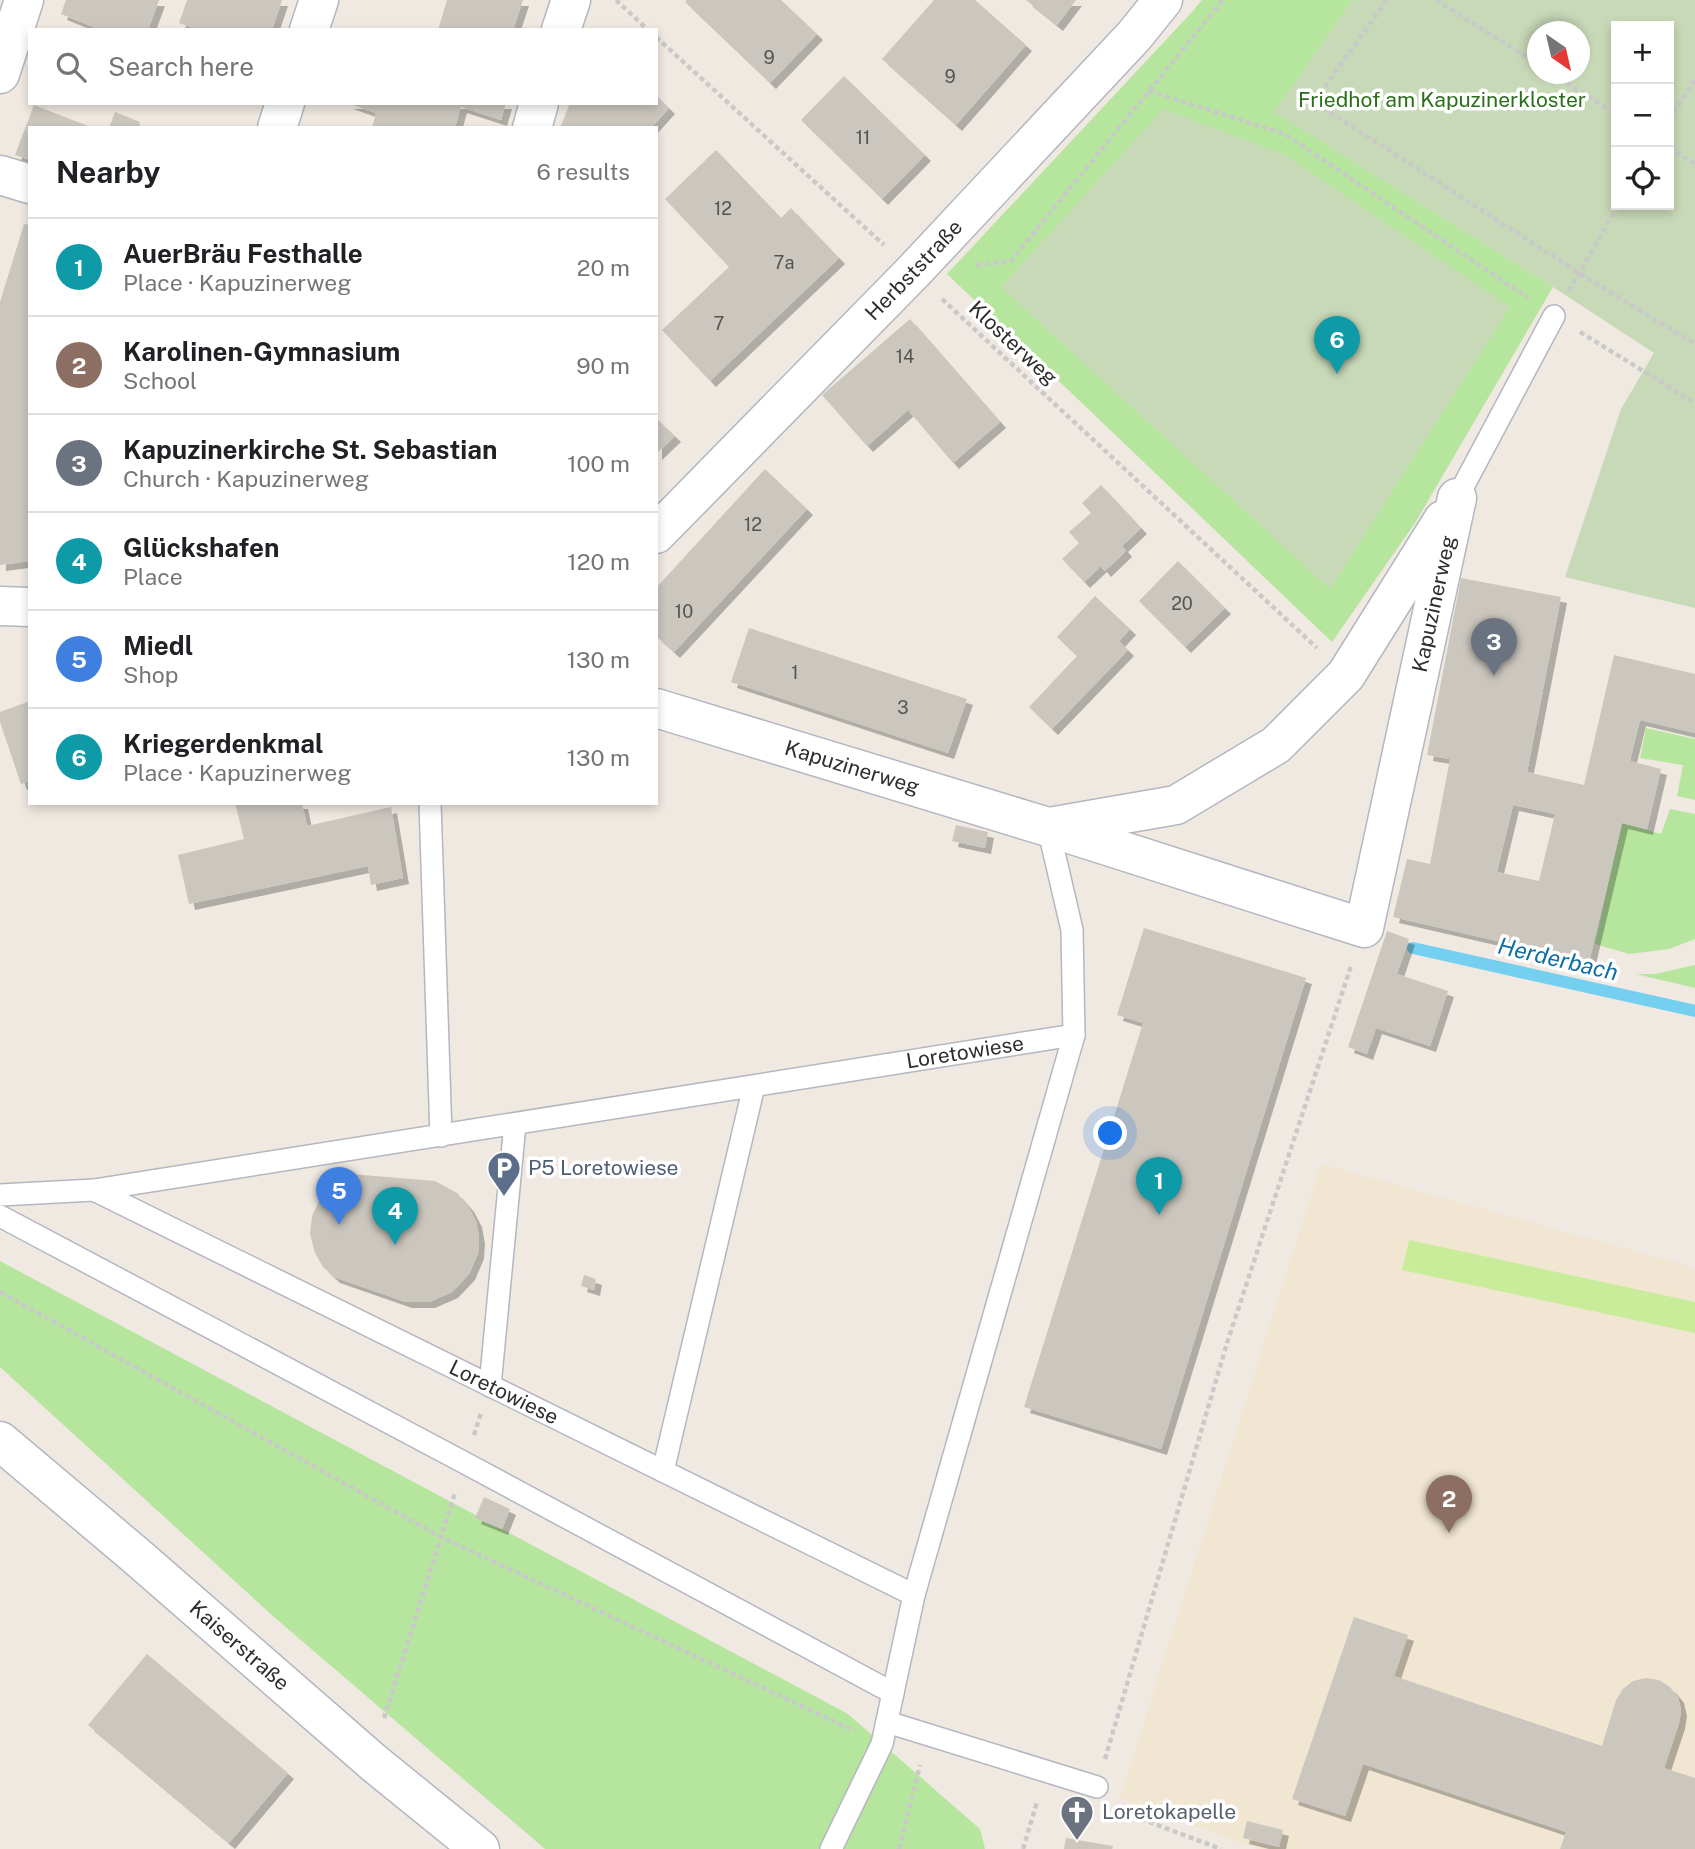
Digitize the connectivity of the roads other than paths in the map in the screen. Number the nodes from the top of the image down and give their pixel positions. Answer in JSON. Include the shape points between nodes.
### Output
{"nodes":[{"id":1,"x":24,"y":0,"type":"edge"},
{"id":2,"x":319,"y":0,"type":"edge"},
{"id":3,"x":571,"y":0,"type":"edge"},
{"id":4,"x":1163,"y":0,"type":"edge"},
{"id":5,"x":310,"y":28,"type":"edge"},
{"id":6,"x":562,"y":28,"type":"edge"},
{"id":7,"x":0,"y":75,"type":"edge"},
{"id":8,"x":284,"y":105,"type":"edge"},
{"id":9,"x":538,"y":105,"type":"edge"},
{"id":10,"x":278,"y":126,"type":"edge"},
{"id":11,"x":533,"y":126,"type":"edge"},
{"id":12,"x":0,"y":175,"type":"edge"},
{"id":13,"x":28,"y":183,"type":"edge"},
{"id":14,"x":1554,"y":316,"type":"road end"},
{"id":15,"x":1457,"y":498,"type":"junction"},
{"id":16,"x":658,"y":532,"type":"edge"},
{"id":17,"x":0,"y":606,"type":"edge"},
{"id":18,"x":28,"y":607,"type":"edge"},
{"id":19,"x":658,"y":709,"type":"edge"},
{"id":20,"x":430,"y":805,"type":"edge"},
{"id":21,"x":1048,"y":827,"type":"junction"},
{"id":22,"x":1074,"y":1035,"type":"junction"},
{"id":23,"x":754,"y":1086,"type":"junction"},
{"id":24,"x":515,"y":1124,"type":"junction"},
{"id":25,"x":441,"y":1136,"type":"junction"},
{"id":26,"x":94,"y":1190,"type":"junction"},
{"id":27,"x":0,"y":1195,"type":"edge"},
{"id":28,"x":0,"y":1216,"type":"edge"},
{"id":29,"x":490,"y":1386,"type":"junction"},
{"id":30,"x":0,"y":1441,"type":"edge"},
{"id":31,"x":663,"y":1471,"type":"junction"},
{"id":32,"x":914,"y":1595,"type":"junction"},
{"id":33,"x":893,"y":1693,"type":"junction"},
{"id":34,"x":887,"y":1722,"type":"junction"},
{"id":35,"x":1097,"y":1787,"type":"road end"},
{"id":36,"x":480,"y":1849,"type":"edge"},
{"id":37,"x":831,"y":1849,"type":"edge"}],
"edges":[{"from":1,"to":7,"type":"street"},
{"from":2,"to":5,"type":"street"},
{"from":3,"to":6,"type":"street"},
{"from":4,"to":16,"type":"street","name":"Herbststraße","via":[[913,272]]},
{"from":8,"to":10,"type":"street"},
{"from":9,"to":11,"type":"street"},
{"from":12,"to":13,"type":"street"},
{"from":14,"to":15,"type":"lane"},
{"from":15,"to":21,"type":"street","name":"Kapuzinerweg","via":[[1346,675],[1276,745],[1175,804]]},
{"from":15,"to":21,"type":"street","name":"Kapuzinerweg","via":[[1364,928]]},
{"from":17,"to":18,"type":"street"},
{"from":19,"to":21,"type":"street","name":"Kapuzinerweg"},
{"from":20,"to":25,"type":"lane"},
{"from":21,"to":22,"type":"lane","via":[[1072,930]]},
{"from":22,"to":23,"type":"lane","name":"Loretowiese"},
{"from":22,"to":32,"type":"lane"},
{"from":23,"to":24,"type":"lane","name":"Loretowiese"},
{"from":23,"to":31,"type":"lane"},
{"from":24,"to":25,"type":"lane","name":"Loretowiese"},
{"from":24,"to":29,"type":"lane"},
{"from":25,"to":26,"type":"lane","name":"Loretowiese"},
{"from":26,"to":27,"type":"lane","name":"Loretowiese"},
{"from":26,"to":29,"type":"lane","name":"Loretowiese"},
{"from":28,"to":33,"type":"lane"},
{"from":29,"to":31,"type":"lane","name":"Loretowiese"},
{"from":30,"to":36,"type":"street","name":"Kaiserstraße"},
{"from":31,"to":32,"type":"lane","name":"Loretowiese"},
{"from":32,"to":33,"type":"lane"},
{"from":33,"to":34,"type":"lane"},
{"from":34,"to":35,"type":"lane"},
{"from":34,"to":37,"type":"lane","via":[[882,1744]]}]}
